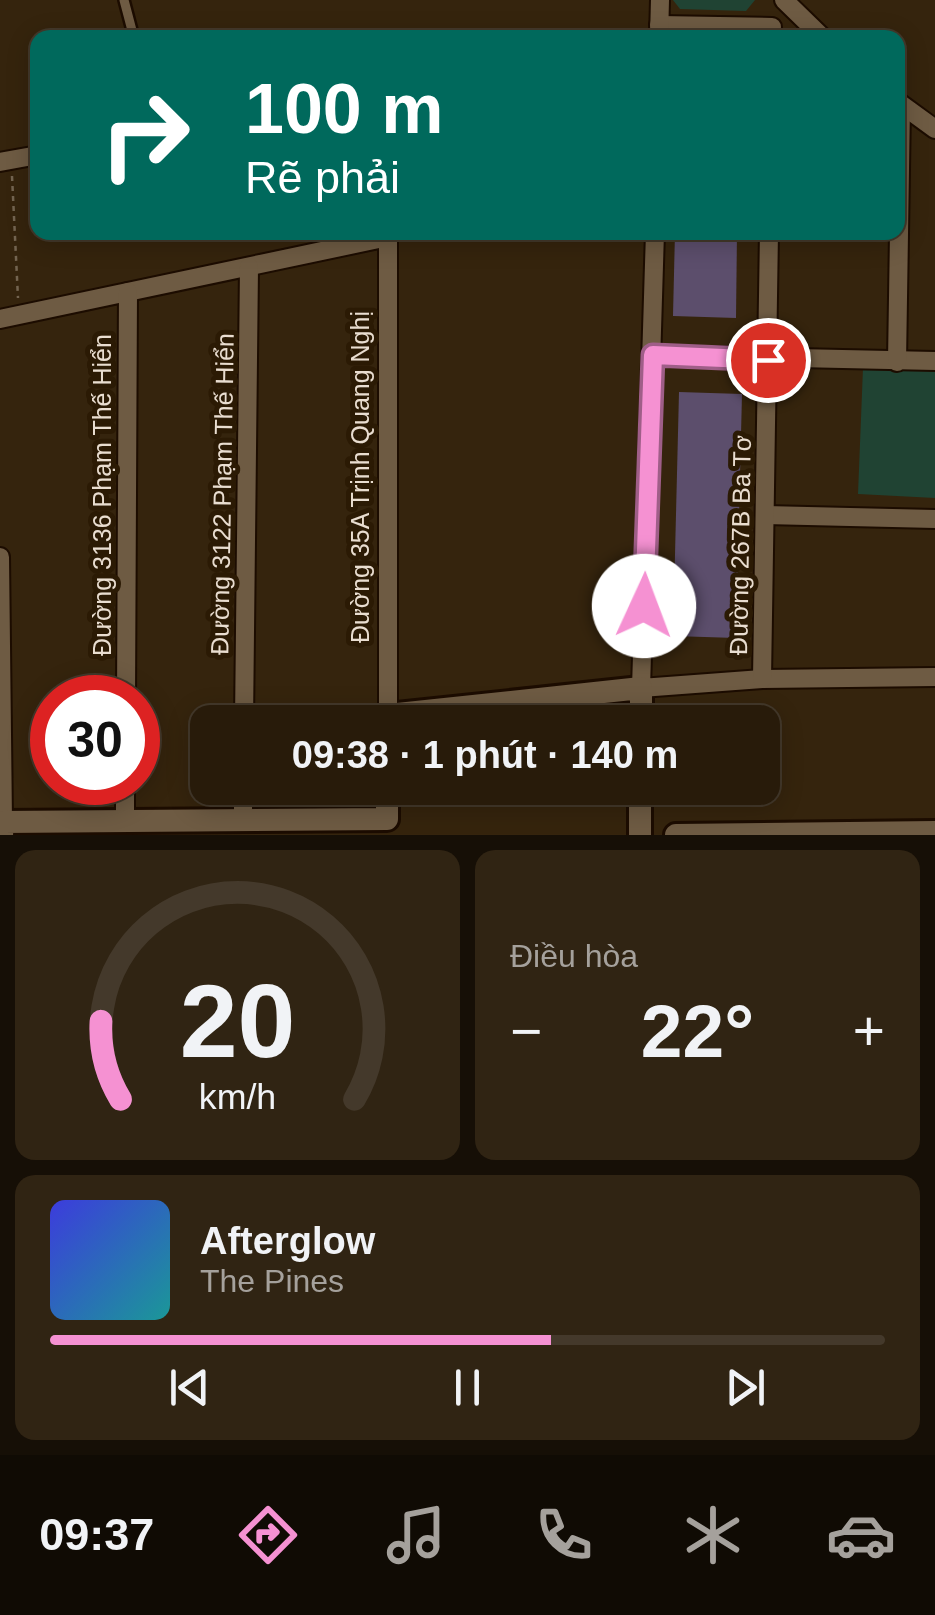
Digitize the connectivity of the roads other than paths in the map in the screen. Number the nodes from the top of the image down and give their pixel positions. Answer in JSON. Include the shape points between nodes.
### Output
{"nodes":[{"id":1,"x":124,"y":0,"type":"edge"},
{"id":2,"x":660,"y":0,"type":"edge"},
{"id":3,"x":785,"y":3,"type":"edge"},
{"id":4,"x":132,"y":30,"type":"edge"},
{"id":5,"x":659,"y":30,"type":"edge"},
{"id":6,"x":773,"y":30,"type":"edge"},
{"id":7,"x":814,"y":30,"type":"edge"},
{"id":8,"x":905,"y":107,"type":"edge"},
{"id":9,"x":934,"y":127,"type":"edge"},
{"id":10,"x":366,"y":240,"type":"edge"},
{"id":11,"x":388,"y":240,"type":"edge"},
{"id":12,"x":655,"y":240,"type":"edge"},
{"id":13,"x":769,"y":240,"type":"edge"},
{"id":14,"x":898,"y":240,"type":"edge"},
{"id":15,"x":249,"y":266,"type":"junction"},
{"id":16,"x":128,"y":292,"type":"junction"},
{"id":17,"x":9,"y":317,"type":"edge"},
{"id":18,"x":653,"y":355,"type":"junction"},
{"id":19,"x":768,"y":360,"type":"junction"},
{"id":20,"x":935,"y":361,"type":"edge"},
{"id":21,"x":898,"y":362,"type":"junction"},
{"id":22,"x":765,"y":515,"type":"junction"},
{"id":23,"x":935,"y":519,"type":"edge"},
{"id":24,"x":0,"y":557,"type":"edge"},
{"id":25,"x":1,"y":661,"type":"edge"},
{"id":26,"x":126,"y":675,"type":"edge"},
{"id":27,"x":935,"y":677,"type":"edge"},
{"id":28,"x":762,"y":679,"type":"junction"},
{"id":29,"x":641,"y":688,"type":"junction"},
{"id":30,"x":244,"y":705,"type":"edge"},
{"id":31,"x":388,"y":705,"type":"edge"},
{"id":32,"x":502,"y":705,"type":"edge"},
{"id":33,"x":641,"y":705,"type":"edge"},
{"id":34,"x":125,"y":805,"type":"edge"},
{"id":35,"x":243,"y":805,"type":"edge"},
{"id":36,"x":640,"y":805,"type":"edge"},
{"id":37,"x":243,"y":818,"type":"junction"},
{"id":38,"x":125,"y":821,"type":"junction"},
{"id":39,"x":387,"y":827,"type":"edge"},
{"id":40,"x":2,"y":828,"type":"edge"},
{"id":41,"x":935,"y":832,"type":"edge"},
{"id":42,"x":848,"y":834,"type":"edge"},
{"id":43,"x":640,"y":835,"type":"edge"},
{"id":44,"x":676,"y":835,"type":"edge"}],
"edges":[{"from":1,"to":4,"type":"lane"},
{"from":2,"to":5,"type":"street"},
{"from":3,"to":6,"type":"street"},
{"from":3,"to":7,"type":"street"},
{"from":8,"to":9,"type":"street"},
{"from":10,"to":15,"type":"street"},
{"from":11,"to":31,"type":"street","name":"Đường 35A Trịnh Quang Nghị"},
{"from":12,"to":18,"type":"street"},
{"from":13,"to":19,"type":"street","name":"Đường 267B Ba Tơ"},
{"from":14,"to":21,"type":"street"},
{"from":15,"to":16,"type":"street"},
{"from":15,"to":30,"type":"street","name":"Đường 3122 Phạm Thế Hiển"},
{"from":16,"to":17,"type":"street"},
{"from":16,"to":26,"type":"street","name":"Đường 3136 Phạm Thế Hiển"},
{"from":18,"to":19,"type":"street"},
{"from":18,"to":29,"type":"street"},
{"from":19,"to":21,"type":"street"},
{"from":19,"to":22,"type":"street","name":"Đường 267B Ba Tơ"},
{"from":20,"to":21,"type":"street"},
{"from":22,"to":23,"type":"street"},
{"from":22,"to":28,"type":"street","name":"Đường 267B Ba Tơ"},
{"from":24,"to":25,"type":"street"},
{"from":25,"to":40,"type":"street"},
{"from":27,"to":28,"type":"street"},
{"from":28,"to":29,"type":"street"},
{"from":29,"to":32,"type":"street"},
{"from":29,"to":33,"type":"street"},
{"from":34,"to":38,"type":"street"},
{"from":35,"to":37,"type":"street"},
{"from":36,"to":43,"type":"street"},
{"from":37,"to":38,"type":"street"},
{"from":37,"to":39,"type":"street"},
{"from":38,"to":40,"type":"street"},
{"from":41,"to":42,"type":"street"},
{"from":42,"to":44,"type":"street"}]}
